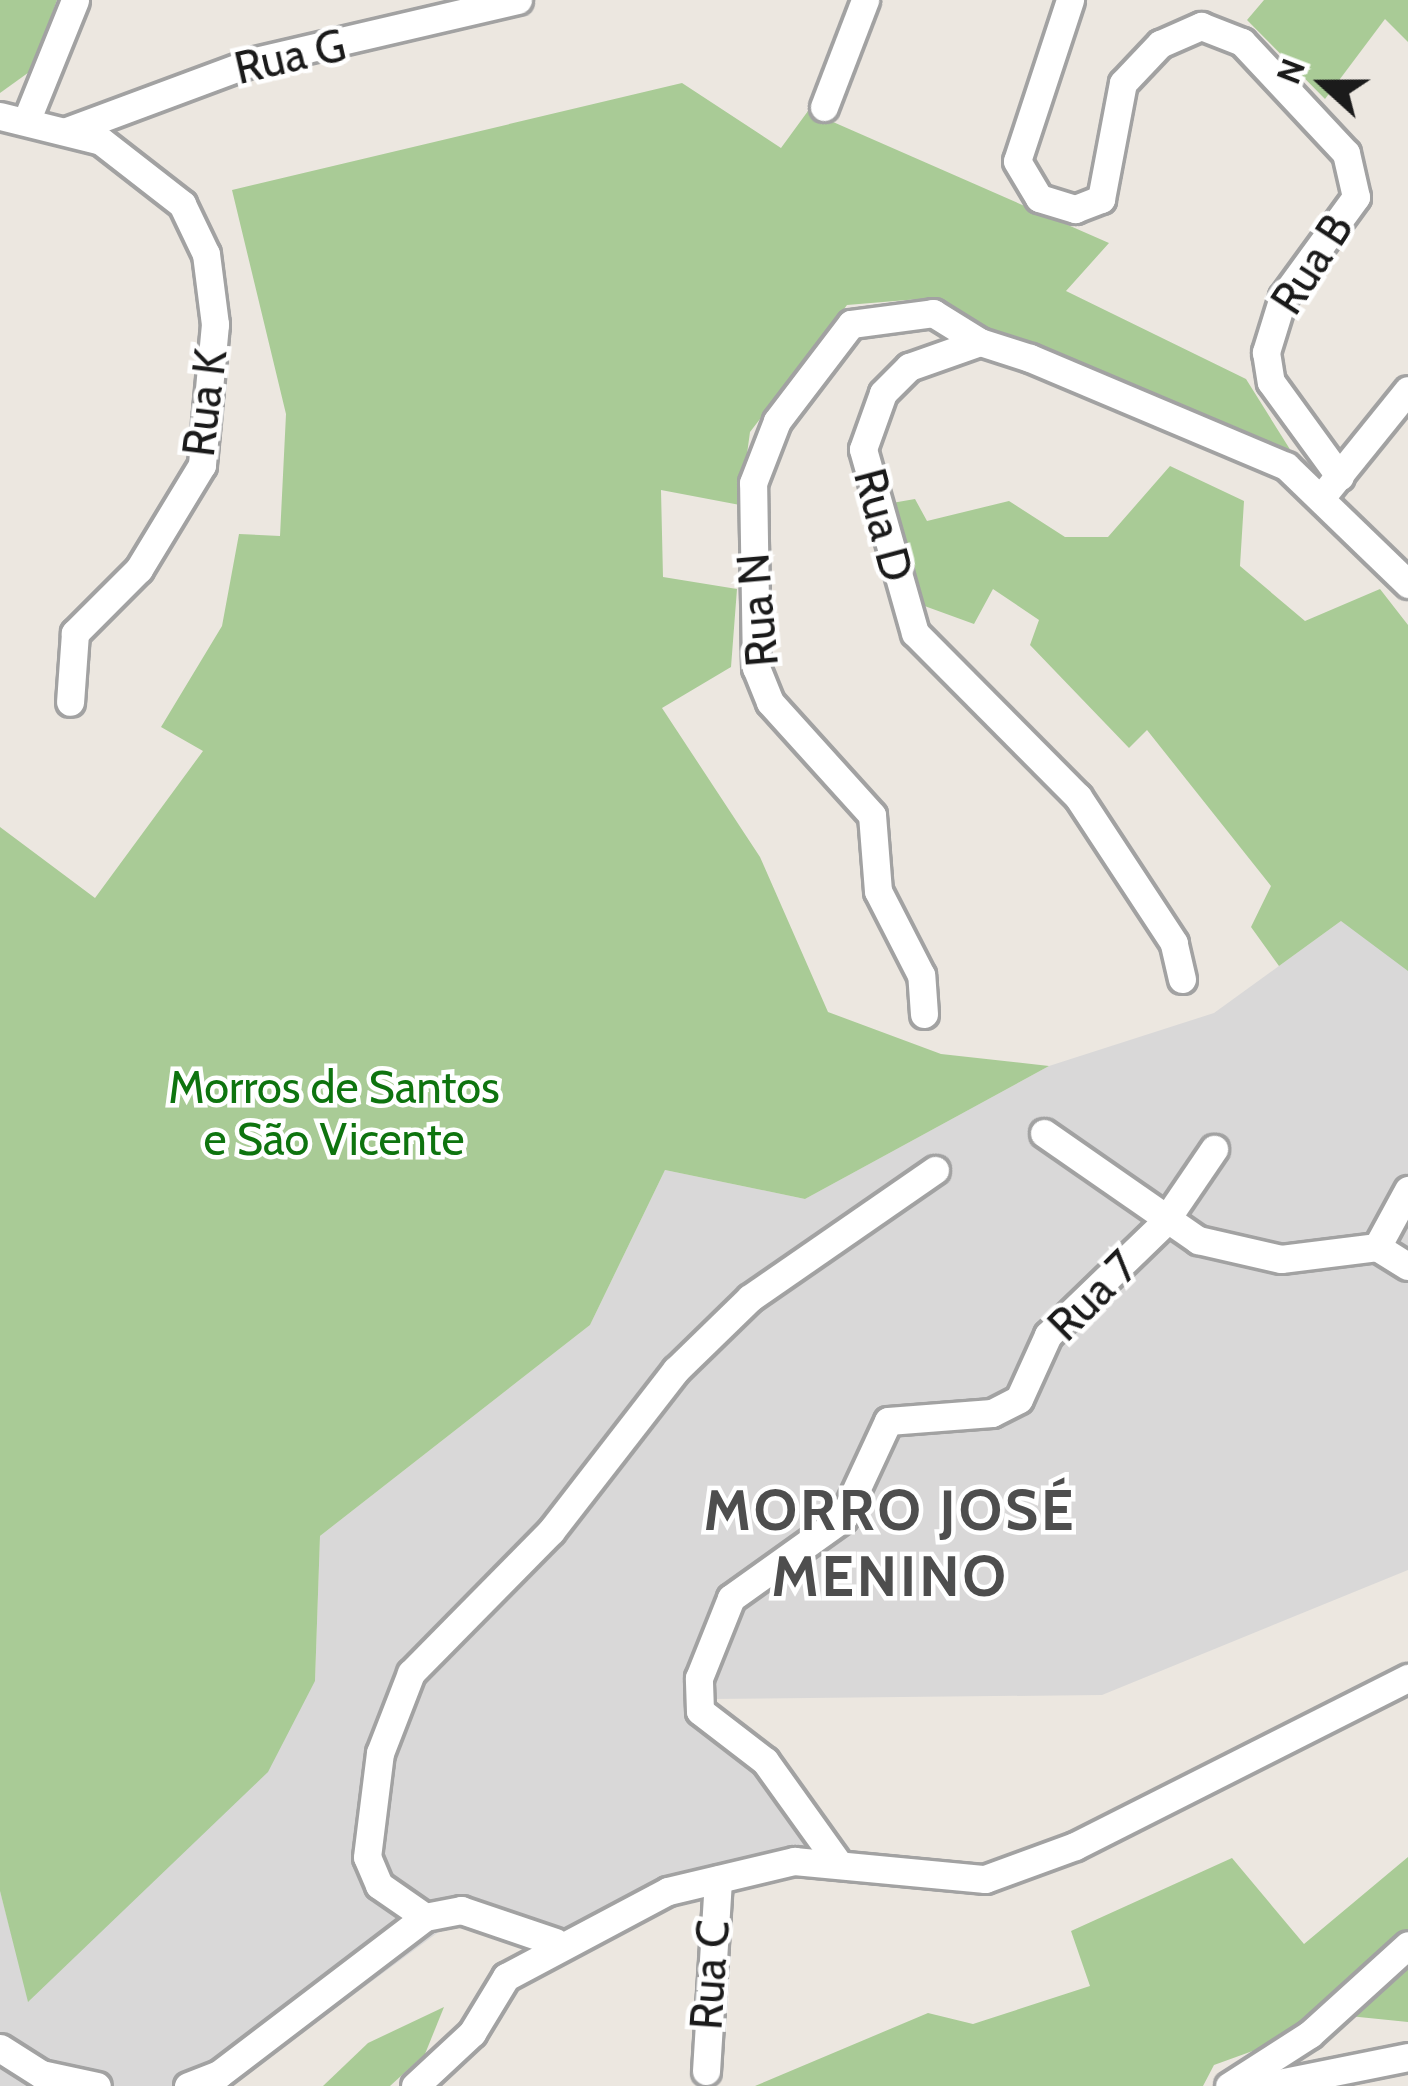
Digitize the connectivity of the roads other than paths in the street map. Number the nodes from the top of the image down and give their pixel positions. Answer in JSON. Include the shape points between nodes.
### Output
{"nodes":[{"id":1,"x":75,"y":0,"type":"edge"},
{"id":2,"x":518,"y":0,"type":"edge"},
{"id":3,"x":865,"y":0,"type":"edge"},
{"id":4,"x":1070,"y":0,"type":"edge"},
{"id":5,"x":824,"y":107,"type":"dead end"},
{"id":6,"x":14,"y":117,"type":"edge"},
{"id":7,"x":67,"y":131,"type":"junction"},
{"id":8,"x":980,"y":342,"type":"junction"},
{"id":9,"x":1408,"y":390,"type":"edge"},
{"id":10,"x":1331,"y":486,"type":"junction"},
{"id":11,"x":1408,"y":584,"type":"edge"},
{"id":12,"x":70,"y":702,"type":"dead end"},
{"id":13,"x":1182,"y":979,"type":"dead end"},
{"id":14,"x":924,"y":1014,"type":"dead end"},
{"id":15,"x":1044,"y":1133,"type":"dead end"},
{"id":16,"x":1214,"y":1149,"type":"dead end"},
{"id":17,"x":935,"y":1170,"type":"dead end"},
{"id":18,"x":1408,"y":1190,"type":"edge"},
{"id":19,"x":1163,"y":1224,"type":"junction"},
{"id":20,"x":1377,"y":1247,"type":"junction"},
{"id":21,"x":1408,"y":1266,"type":"edge"},
{"id":22,"x":1406,"y":1681,"type":"edge"},
{"id":23,"x":836,"y":1860,"type":"junction"},
{"id":24,"x":718,"y":1880,"type":"junction"},
{"id":25,"x":425,"y":1917,"type":"junction"},
{"id":26,"x":555,"y":1942,"type":"junction"},
{"id":27,"x":1408,"y":1945,"type":"edge"},
{"id":28,"x":0,"y":2048,"type":"edge"},
{"id":29,"x":1408,"y":2057,"type":"edge"},
{"id":30,"x":706,"y":2071,"type":"dead end"},
{"id":31,"x":97,"y":2086,"type":"edge"},
{"id":32,"x":188,"y":2086,"type":"edge"},
{"id":33,"x":415,"y":2086,"type":"edge"},
{"id":34,"x":1228,"y":2086,"type":"edge"},
{"id":35,"x":1264,"y":2086,"type":"edge"}],
"edges":[{"from":1,"to":6,"type":"street"},
{"from":2,"to":7,"type":"street","name":"Rua G","via":[[255,61]]},
{"from":3,"to":5,"type":"street"},
{"from":4,"to":10,"type":"street","name":"Rua B","via":[[1016,161],[1039,198],[1075,209],[1101,199],[1123,83],[1160,44],[1201,26],[1242,42],[1346,153],[1356,197],[1282,298],[1266,352],[1271,382]]},
{"from":6,"to":7,"type":"street","name":"Rua K"},
{"from":7,"to":12,"type":"street","name":"Rua K","via":[[142,167],[182,204],[206,254],[214,324],[202,465],[139,569],[75,633]]},
{"from":8,"to":10,"type":"street","via":[[1210,428]]},
{"from":8,"to":13,"type":"street","name":"Rua D","via":[[909,367],[869,420],[867,474],[902,599],[932,655],[1078,797],[1174,943]]},
{"from":8,"to":14,"type":"street","name":"Rua N","via":[[933,313],[850,324],[777,421],[753,483],[756,668],[770,702],[872,814],[878,891],[921,975]]},
{"from":9,"to":10,"type":"street"},
{"from":10,"to":11,"type":"street"},
{"from":15,"to":19,"type":"street"},
{"from":16,"to":19,"type":"street","name":"Rua 7"},
{"from":17,"to":25,"type":"street","via":[[750,1298],[676,1370],[551,1531],[410,1673],[380,1753],[367,1857],[379,1885]]},
{"from":18,"to":20,"type":"street"},
{"from":19,"to":20,"type":"street","via":[[1280,1259]]},
{"from":19,"to":23,"type":"street","name":"Rua 7","via":[[1048,1335],[1019,1400],[992,1413],[888,1421],[843,1518],[731,1598],[699,1678],[700,1711],[765,1761]]},
{"from":20,"to":21,"type":"street"},
{"from":22,"to":23,"type":"street","via":[[1075,1846],[985,1879]]},
{"from":23,"to":24,"type":"street"},
{"from":24,"to":26,"type":"street"},
{"from":24,"to":30,"type":"street","name":"Rua C"},
{"from":25,"to":26,"type":"street","via":[[461,1910]]},
{"from":25,"to":32,"type":"street","via":[[219,2074]]},
{"from":26,"to":33,"type":"street","via":[[498,1984],[472,2033]]},
{"from":27,"to":34,"type":"street","via":[[1310,2033]]},
{"from":28,"to":31,"type":"street","via":[[41,2074]]},
{"from":29,"to":35,"type":"street"}]}
